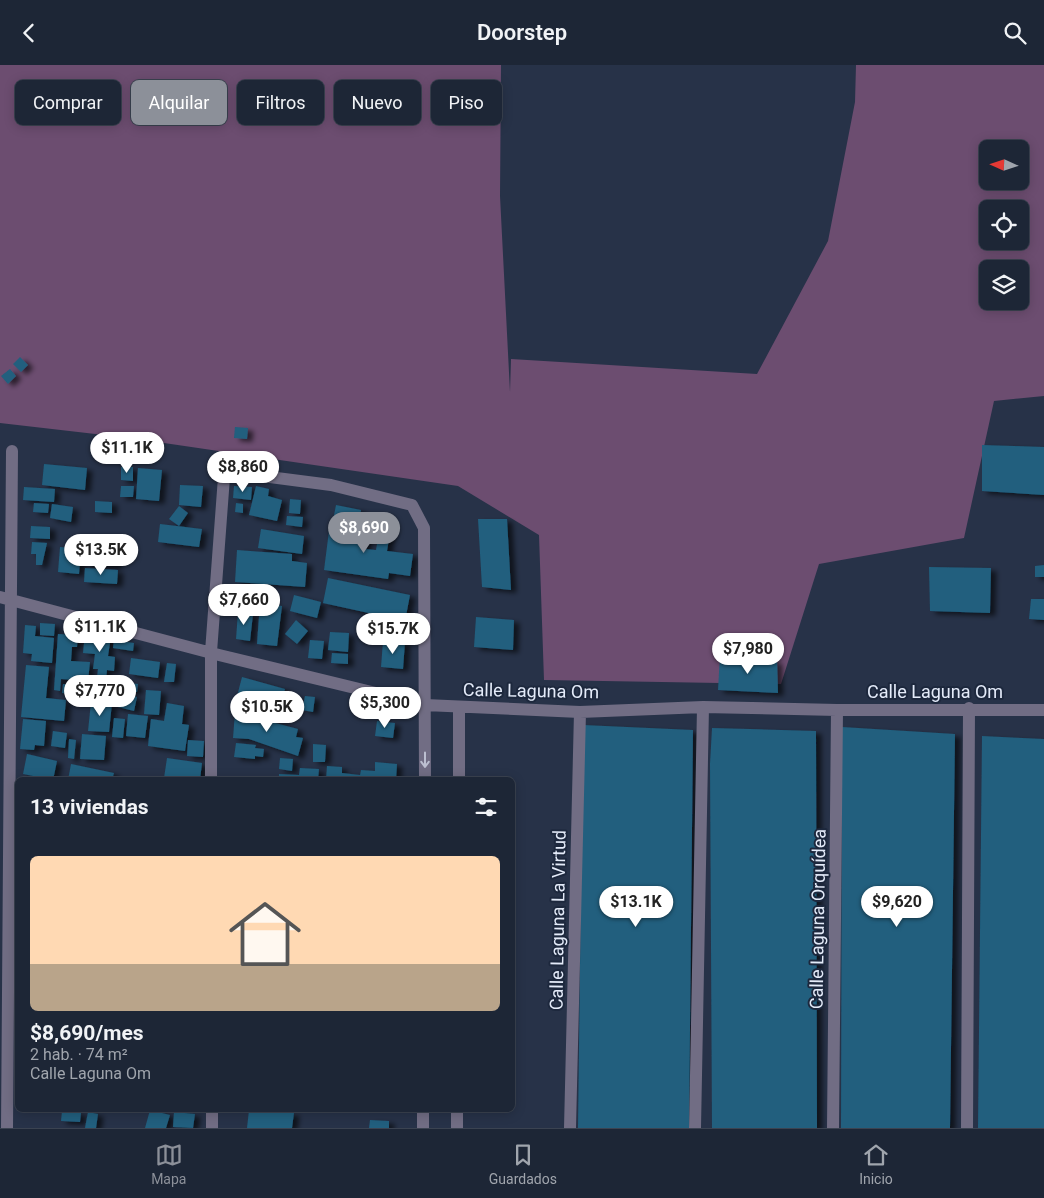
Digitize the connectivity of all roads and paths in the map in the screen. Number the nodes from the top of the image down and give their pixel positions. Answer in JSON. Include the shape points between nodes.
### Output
{"nodes":[{"id":1,"x":12,"y":451,"type":"dead end"},
{"id":2,"x":5,"y":598,"type":"edge"},
{"id":3,"x":211,"y":652,"type":"junction"},
{"id":4,"x":426,"y":705,"type":"junction"},
{"id":5,"x":459,"y":707,"type":"junction"},
{"id":6,"x":703,"y":707,"type":"junction"},
{"id":7,"x":969,"y":708,"type":"junction"},
{"id":8,"x":837,"y":710,"type":"junction"},
{"id":9,"x":1044,"y":710,"type":"edge"},
{"id":10,"x":580,"y":712,"type":"junction"},
{"id":11,"x":211,"y":777,"type":"edge"},
{"id":12,"x":425,"y":777,"type":"edge"},
{"id":13,"x":458,"y":777,"type":"edge"},
{"id":14,"x":212,"y":1112,"type":"edge"},
{"id":15,"x":423,"y":1112,"type":"edge"},
{"id":16,"x":457,"y":1112,"type":"edge"},
{"id":17,"x":7,"y":1128,"type":"edge"},
{"id":18,"x":212,"y":1128,"type":"edge"},
{"id":19,"x":423,"y":1128,"type":"edge"},
{"id":20,"x":457,"y":1128,"type":"edge"},
{"id":21,"x":570,"y":1128,"type":"edge"},
{"id":22,"x":695,"y":1128,"type":"edge"},
{"id":23,"x":833,"y":1128,"type":"edge"},
{"id":24,"x":966,"y":1128,"type":"edge"}],
"edges":[{"from":1,"to":2,"type":"street"},
{"from":2,"to":3,"type":"street","name":"Calle Laguna Om"},
{"from":2,"to":17,"type":"street"},
{"from":3,"to":4,"type":"street","name":"Calle Laguna Om"},
{"from":3,"to":4,"type":"street","via":[[224,477],[238,473],[331,485],[412,505],[424,528]]},
{"from":3,"to":11,"type":"street"},
{"from":4,"to":5,"type":"street","name":"Calle Laguna Om"},
{"from":4,"to":12,"type":"street","one_way":true},
{"from":5,"to":10,"type":"street","name":"Calle Laguna Om"},
{"from":5,"to":13,"type":"street"},
{"from":6,"to":8,"type":"street","name":"Calle Laguna Om"},
{"from":6,"to":10,"type":"street","name":"Calle Laguna Om"},
{"from":6,"to":22,"type":"street"},
{"from":7,"to":8,"type":"street","name":"Calle Laguna Om"},
{"from":7,"to":9,"type":"street","name":"Calle Laguna Om"},
{"from":7,"to":24,"type":"street"},
{"from":8,"to":23,"type":"street","name":"Calle Laguna Orquídea"},
{"from":10,"to":21,"type":"street","name":"Calle Laguna La Virtud"},
{"from":14,"to":18,"type":"street"},
{"from":15,"to":19,"type":"street"},
{"from":16,"to":20,"type":"street"}]}
